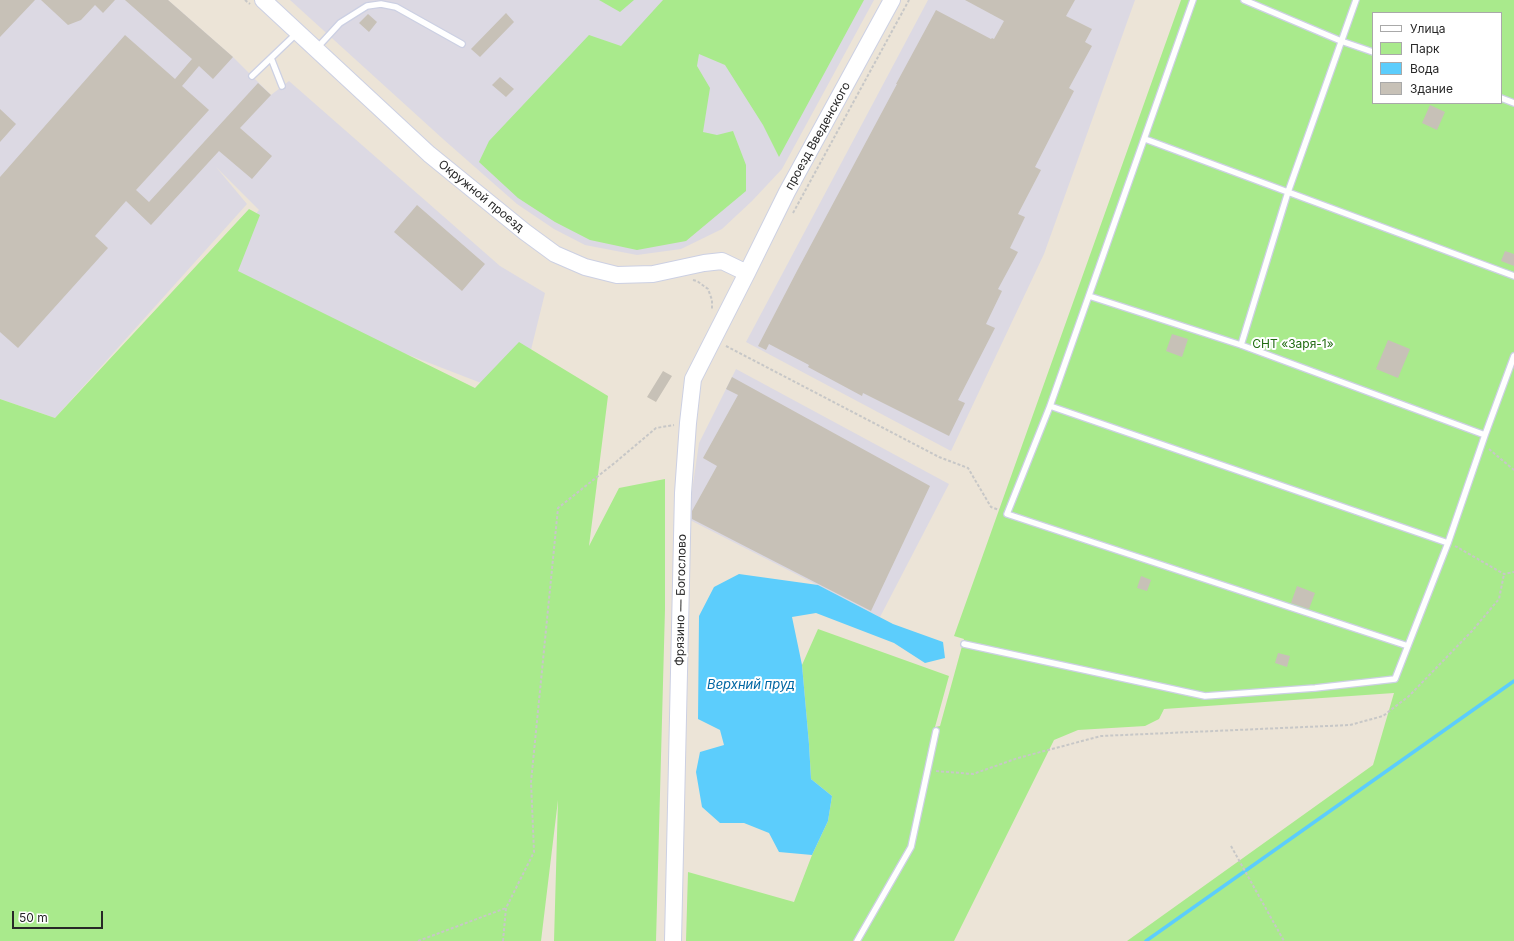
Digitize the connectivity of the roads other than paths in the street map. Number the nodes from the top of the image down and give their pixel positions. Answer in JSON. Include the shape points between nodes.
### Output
{"nodes":[{"id":1,"x":263,"y":0,"type":"edge"},
{"id":2,"x":892,"y":0,"type":"edge"},
{"id":3,"x":1193,"y":0,"type":"edge"},
{"id":4,"x":1244,"y":0,"type":"edge"},
{"id":5,"x":1356,"y":0,"type":"edge"},
{"id":6,"x":298,"y":32,"type":"junction"},
{"id":7,"x":1342,"y":41,"type":"junction"},
{"id":8,"x":462,"y":44,"type":"dead end"},
{"id":9,"x":316,"y":49,"type":"junction"},
{"id":10,"x":1372,"y":52,"type":"edge"},
{"id":11,"x":271,"y":58,"type":"junction"},
{"id":12,"x":252,"y":76,"type":"dead end"},
{"id":13,"x":282,"y":86,"type":"dead end"},
{"id":14,"x":1502,"y":98,"type":"edge"},
{"id":15,"x":1514,"y":103,"type":"edge"},
{"id":16,"x":1146,"y":139,"type":"junction"},
{"id":17,"x":1288,"y":192,"type":"junction"},
{"id":18,"x":747,"y":273,"type":"junction"},
{"id":19,"x":1514,"y":276,"type":"edge"},
{"id":20,"x":1089,"y":296,"type":"junction"},
{"id":21,"x":1241,"y":345,"type":"junction"},
{"id":22,"x":1514,"y":356,"type":"edge"},
{"id":23,"x":1050,"y":406,"type":"junction"},
{"id":24,"x":1485,"y":434,"type":"junction"},
{"id":25,"x":1448,"y":543,"type":"junction"},
{"id":26,"x":964,"y":644,"type":"dead end"},
{"id":27,"x":1408,"y":646,"type":"junction"},
{"id":28,"x":936,"y":731,"type":"dead end"},
{"id":29,"x":673,"y":941,"type":"edge"},
{"id":30,"x":857,"y":941,"type":"edge"}],
"edges":[{"from":1,"to":6,"type":"street","name":"Окружной проезд"},
{"from":2,"to":18,"type":"street","name":"проезд Введенского","via":[[787,192]]},
{"from":3,"to":16,"type":"lane"},
{"from":4,"to":7,"type":"lane"},
{"from":5,"to":7,"type":"lane"},
{"from":6,"to":9,"type":"street","name":"Окружной проезд"},
{"from":6,"to":11,"type":"lane"},
{"from":7,"to":10,"type":"lane"},
{"from":7,"to":17,"type":"lane"},
{"from":8,"to":9,"type":"lane","via":[[396,6],[382,4],[367,6],[340,23]]},
{"from":9,"to":18,"type":"street","name":"Окружной проезд","via":[[429,154],[555,254],[585,267],[617,274],[653,274],[722,261]]},
{"from":11,"to":12,"type":"lane"},
{"from":11,"to":13,"type":"lane"},
{"from":14,"to":15,"type":"lane"},
{"from":16,"to":17,"type":"lane"},
{"from":16,"to":20,"type":"lane"},
{"from":17,"to":19,"type":"lane"},
{"from":17,"to":21,"type":"lane"},
{"from":18,"to":29,"type":"street","name":"Фрязино — Богослово","via":[[693,379],[688,423],[683,493]]},
{"from":20,"to":21,"type":"lane"},
{"from":20,"to":23,"type":"lane"},
{"from":21,"to":24,"type":"lane"},
{"from":22,"to":24,"type":"lane"},
{"from":23,"to":25,"type":"lane"},
{"from":23,"to":27,"type":"lane","via":[[1007,514]]},
{"from":24,"to":25,"type":"lane"},
{"from":25,"to":27,"type":"lane"},
{"from":26,"to":27,"type":"lane","via":[[1205,696],[1395,679]]},
{"from":28,"to":30,"type":"lane","via":[[911,847]]}]}
